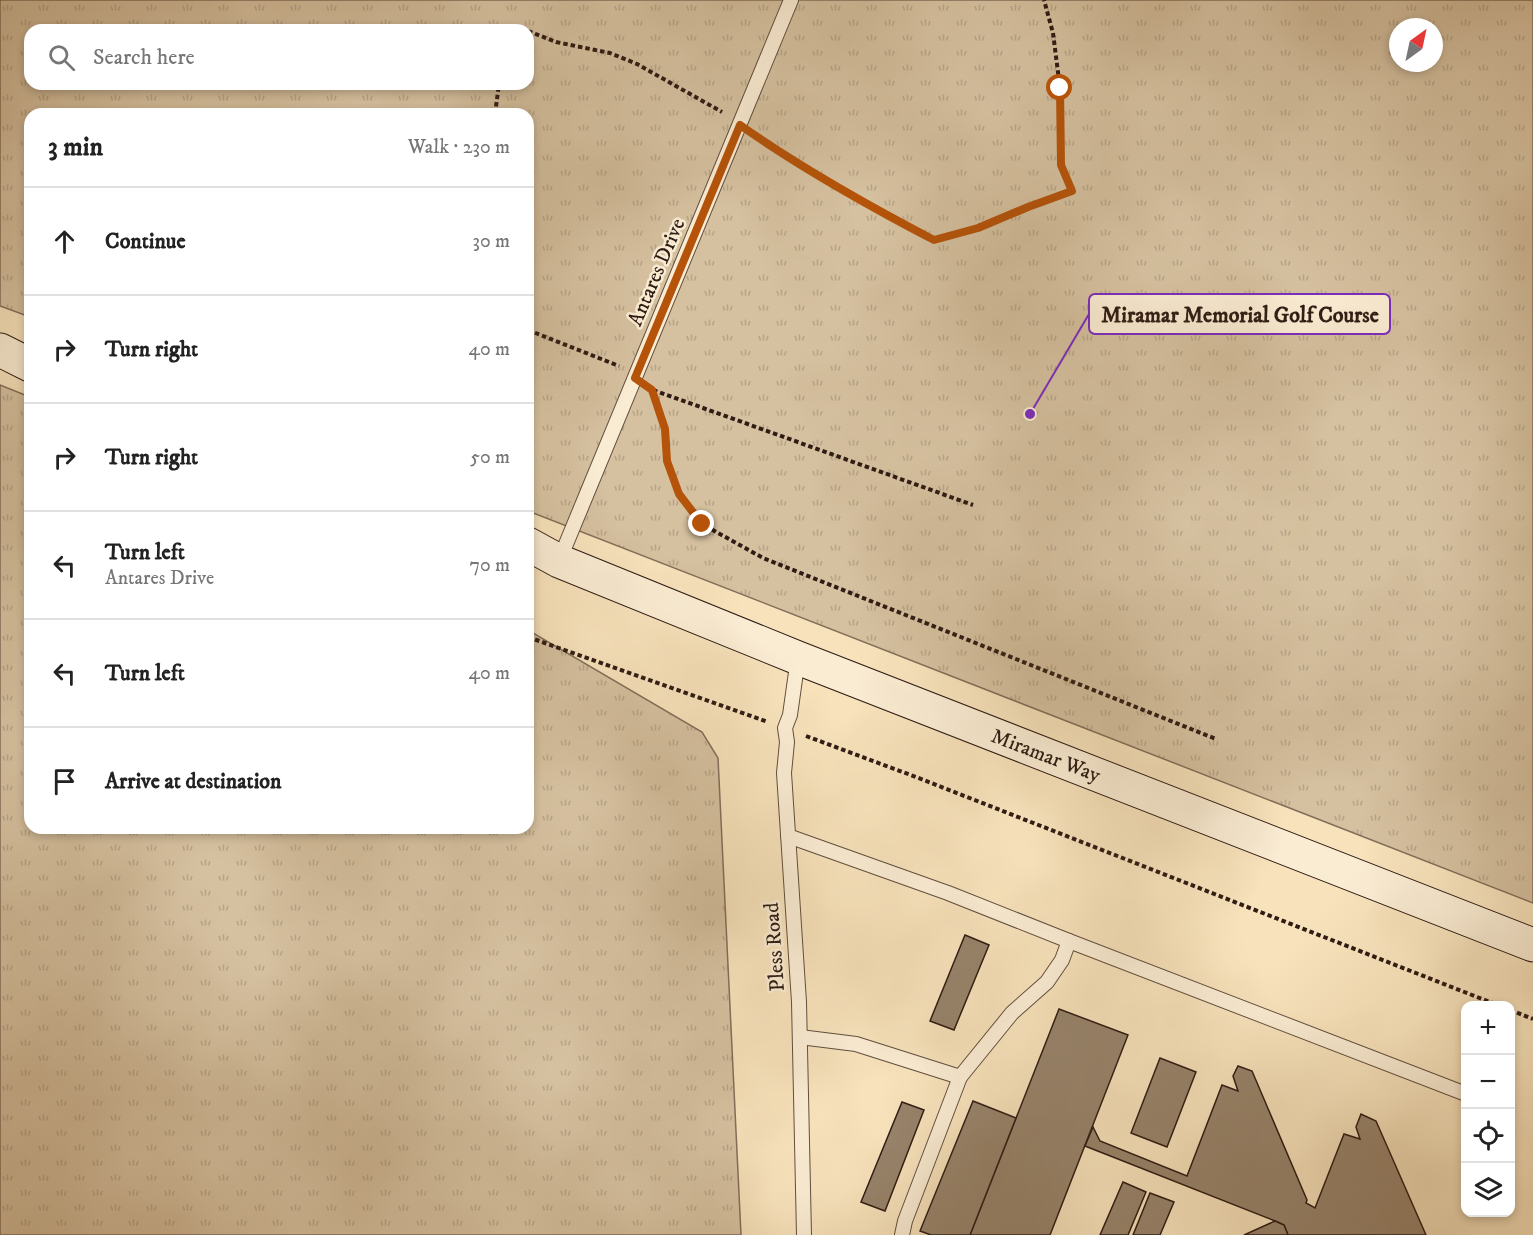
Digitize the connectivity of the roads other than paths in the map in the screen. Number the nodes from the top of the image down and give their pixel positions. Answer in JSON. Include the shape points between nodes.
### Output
{"nodes":[{"id":1,"x":791,"y":0,"type":"edge"},
{"id":2,"x":0,"y":339,"type":"edge"},
{"id":3,"x":24,"y":347,"type":"edge"},
{"id":4,"x":0,"y":350,"type":"edge"},
{"id":5,"x":24,"y":362,"type":"edge"},
{"id":6,"x":534,"y":547,"type":"edge"},
{"id":7,"x":534,"y":554,"type":"edge"},
{"id":8,"x":559,"y":561,"type":"junction"},
{"id":9,"x":798,"y":658,"type":"junction"},
{"id":10,"x":788,"y":836,"type":"junction"},
{"id":11,"x":1070,"y":941,"type":"junction"},
{"id":12,"x":1533,"y":945,"type":"edge"},
{"id":13,"x":800,"y":1038,"type":"junction"},
{"id":14,"x":960,"y":1077,"type":"junction"},
{"id":15,"x":1461,"y":1092,"type":"edge"},
{"id":16,"x":804,"y":1235,"type":"edge"},
{"id":17,"x":902,"y":1235,"type":"edge"}],
"edges":[{"from":1,"to":8,"type":"lane","name":"Antares Drive"},
{"from":2,"to":3,"type":"street"},
{"from":4,"to":5,"type":"street"},
{"from":6,"to":8,"type":"street","name":"Miramar Way"},
{"from":7,"to":8,"type":"street","name":"Miramar Way"},
{"from":8,"to":9,"type":"street","name":"Miramar Way"},
{"from":9,"to":10,"type":"lane","name":"Pless Road","via":[[785,728]]},
{"from":9,"to":12,"type":"street","name":"Miramar Way"},
{"from":10,"to":11,"type":"lane"},
{"from":10,"to":13,"type":"lane","name":"Pless Road"},
{"from":11,"to":14,"type":"lane","via":[[1047,982],[1012,1013]]},
{"from":11,"to":15,"type":"lane"},
{"from":13,"to":14,"type":"lane","via":[[856,1044]]},
{"from":13,"to":16,"type":"lane","name":"Pless Road"},
{"from":14,"to":17,"type":"lane"}]}
